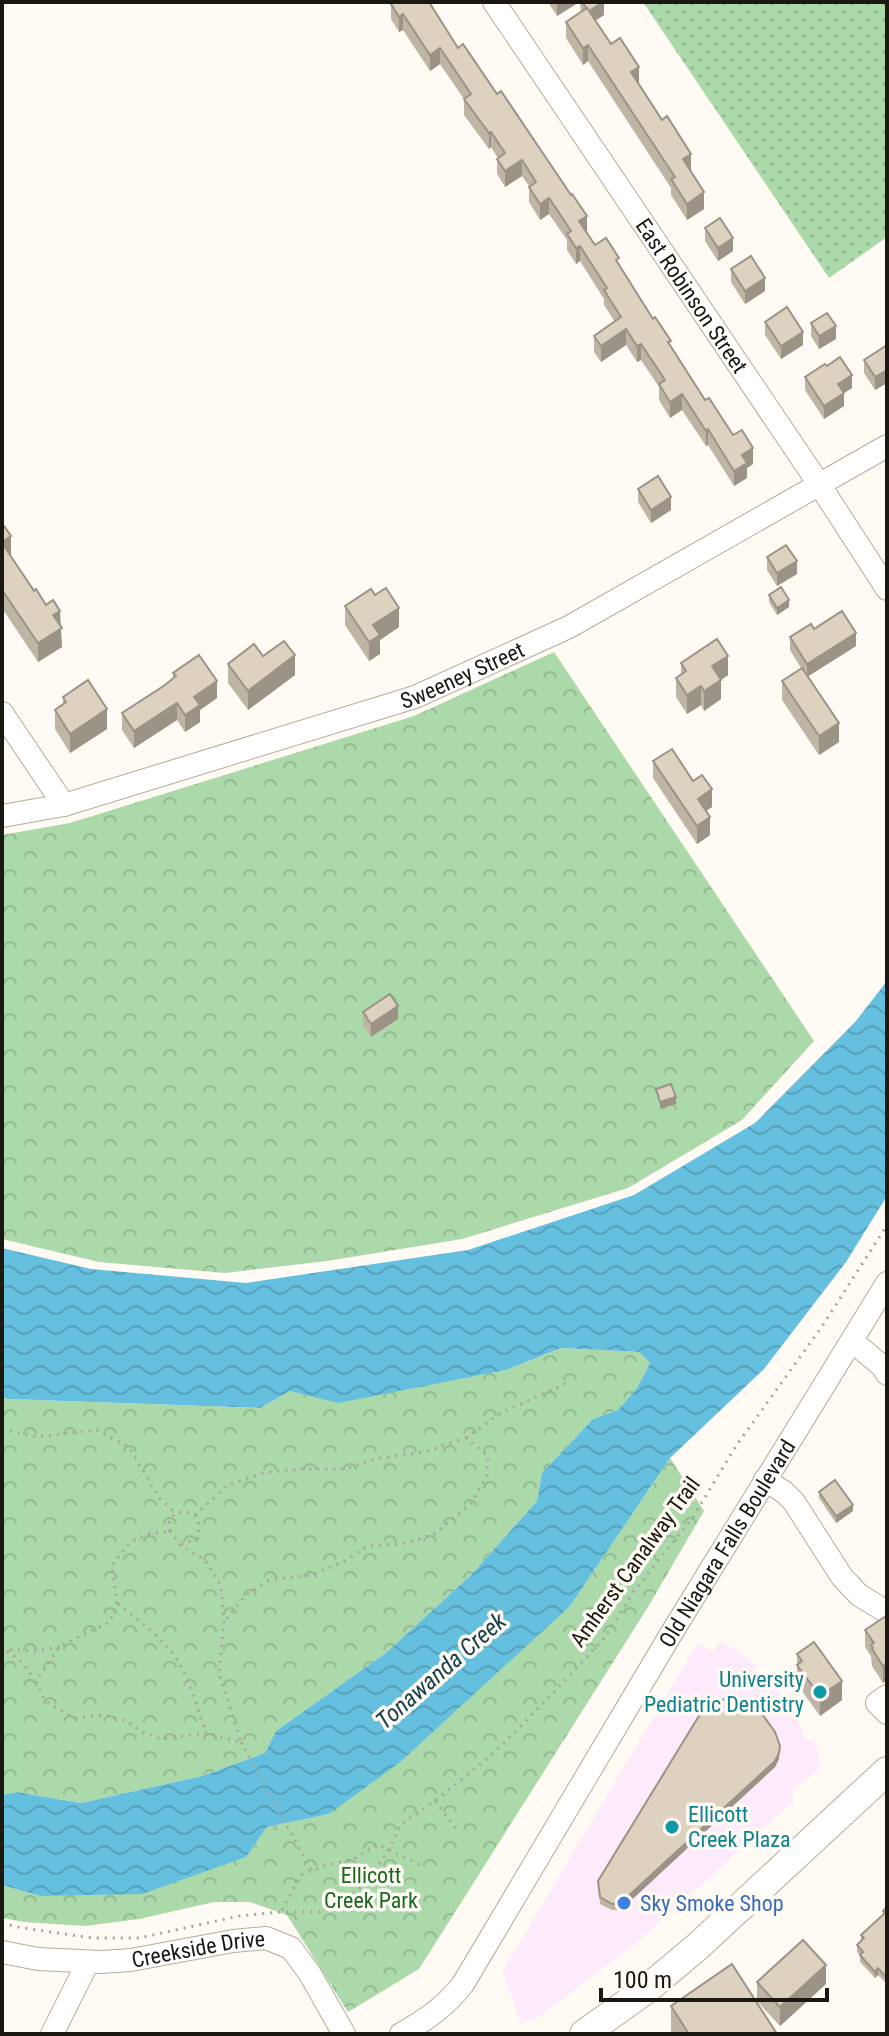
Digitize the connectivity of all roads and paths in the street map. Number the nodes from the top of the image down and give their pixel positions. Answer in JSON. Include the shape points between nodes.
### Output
{"nodes":[{"id":1,"x":494,"y":2,"type":"edge"},
{"id":2,"x":887,"y":446,"type":"edge"},
{"id":3,"x":819,"y":484,"type":"junction"},
{"id":4,"x":887,"y":589,"type":"edge"},
{"id":5,"x":2,"y":713,"type":"edge"},
{"id":6,"x":64,"y":805,"type":"junction"},
{"id":7,"x":2,"y":816,"type":"edge"},
{"id":8,"x":887,"y":1225,"type":"edge"},
{"id":9,"x":887,"y":1283,"type":"edge"},
{"id":10,"x":852,"y":1341,"type":"junction"},
{"id":11,"x":887,"y":1374,"type":"edge"},
{"id":12,"x":567,"y":1383,"type":"dead end"},
{"id":13,"x":2,"y":1429,"type":"edge"},
{"id":14,"x":466,"y":1438,"type":"junction"},
{"id":15,"x":765,"y":1480,"type":"junction"},
{"id":16,"x":175,"y":1513,"type":"junction"},
{"id":17,"x":195,"y":1515,"type":"junction"},
{"id":18,"x":170,"y":1531,"type":"junction"},
{"id":19,"x":180,"y":1545,"type":"junction"},
{"id":20,"x":117,"y":1604,"type":"junction"},
{"id":21,"x":887,"y":1612,"type":"edge"},
{"id":22,"x":224,"y":1622,"type":"junction"},
{"id":23,"x":60,"y":1646,"type":"junction"},
{"id":24,"x":5,"y":1650,"type":"edge"},
{"id":25,"x":36,"y":1681,"type":"junction"},
{"id":26,"x":887,"y":1696,"type":"edge"},
{"id":27,"x":887,"y":1713,"type":"edge"},
{"id":28,"x":206,"y":1733,"type":"junction"},
{"id":29,"x":241,"y":1742,"type":"junction"},
{"id":30,"x":887,"y":1771,"type":"edge"},
{"id":31,"x":435,"y":1801,"type":"junction"},
{"id":32,"x":457,"y":1830,"type":"dead end"},
{"id":33,"x":389,"y":1849,"type":"junction"},
{"id":34,"x":422,"y":1866,"type":"dead end"},
{"id":35,"x":311,"y":1870,"type":"junction"},
{"id":36,"x":281,"y":1912,"type":"junction"},
{"id":37,"x":2,"y":1923,"type":"edge"},
{"id":38,"x":2,"y":1952,"type":"edge"},
{"id":39,"x":88,"y":1962,"type":"junction"},
{"id":40,"x":52,"y":2034,"type":"edge"},
{"id":41,"x":344,"y":2034,"type":"edge"},
{"id":42,"x":401,"y":2034,"type":"edge"},
{"id":43,"x":584,"y":2034,"type":"edge"}],
"edges":[{"from":1,"to":3,"type":"street","name":"East Robinson Street"},
{"from":2,"to":3,"type":"street","name":"Sweeney Street"},
{"from":3,"to":4,"type":"street","name":"East Robinson Street"},
{"from":3,"to":6,"type":"street","name":"Sweeney Street","via":[[569,627],[415,697]]},
{"from":5,"to":6,"type":"street"},
{"from":6,"to":7,"type":"street","name":"Sweeney Street"},
{"from":8,"to":31,"type":"path","name":"Amherst Canalway Trail","via":[[693,1517],[605,1637],[495,1752]]},
{"from":9,"to":10,"type":"street","name":"Old Niagara Falls Boulevard"},
{"from":10,"to":11,"type":"street"},
{"from":10,"to":15,"type":"street","name":"Old Niagara Falls Boulevard"},
{"from":12,"to":14,"type":"path","via":[[501,1413]]},
{"from":13,"to":16,"type":"path","via":[[36,1437],[97,1430],[129,1447],[159,1498]]},
{"from":14,"to":17,"type":"path","via":[[345,1469],[263,1473],[228,1485]]},
{"from":14,"to":22,"type":"path","via":[[488,1456],[487,1475],[471,1504],[433,1535],[367,1546],[312,1575],[269,1580],[246,1595]]},
{"from":15,"to":21,"type":"street","via":[[794,1502],[842,1577]]},
{"from":15,"to":42,"type":"street","name":"Old Niagara Falls Boulevard","via":[[463,1984],[443,2006]]},
{"from":16,"to":17,"type":"path"},
{"from":16,"to":18,"type":"path"},
{"from":17,"to":19,"type":"path","via":[[198,1538]]},
{"from":18,"to":19,"type":"path"},
{"from":18,"to":20,"type":"path","via":[[130,1542],[112,1565]]},
{"from":19,"to":22,"type":"path","via":[[205,1560],[221,1586]]},
{"from":20,"to":23,"type":"path","via":[[110,1622]]},
{"from":20,"to":28,"type":"path","via":[[172,1652]]},
{"from":22,"to":29,"type":"path","via":[[219,1673]]},
{"from":23,"to":24,"type":"path"},
{"from":23,"to":25,"type":"path"},
{"from":24,"to":25,"type":"path"},
{"from":25,"to":28,"type":"path","via":[[45,1701],[74,1718],[104,1715],[161,1739]]},
{"from":26,"to":27,"type":"street","via":[[877,1703]]},
{"from":28,"to":29,"type":"path"},
{"from":29,"to":35,"type":"path"},
{"from":30,"to":43,"type":"main road","via":[[697,1947]]},
{"from":31,"to":32,"type":"path"},
{"from":31,"to":33,"type":"path","name":"Amherst Canalway Trail","via":[[401,1824]]},
{"from":33,"to":34,"type":"path"},
{"from":33,"to":35,"type":"path","via":[[377,1844],[354,1859]]},
{"from":33,"to":36,"type":"path","name":"Amherst Canalway Trail","via":[[372,1875],[338,1906],[320,1912]]},
{"from":35,"to":36,"type":"path","via":[[301,1875]]},
{"from":36,"to":37,"type":"path","name":"Amherst Canalway Trail","via":[[139,1938],[92,1938]]},
{"from":38,"to":39,"type":"street","name":"Creekside Drive"},
{"from":39,"to":40,"type":"street"},
{"from":39,"to":41,"type":"street","name":"Creekside Drive","via":[[266,1938],[291,1948]]}]}
